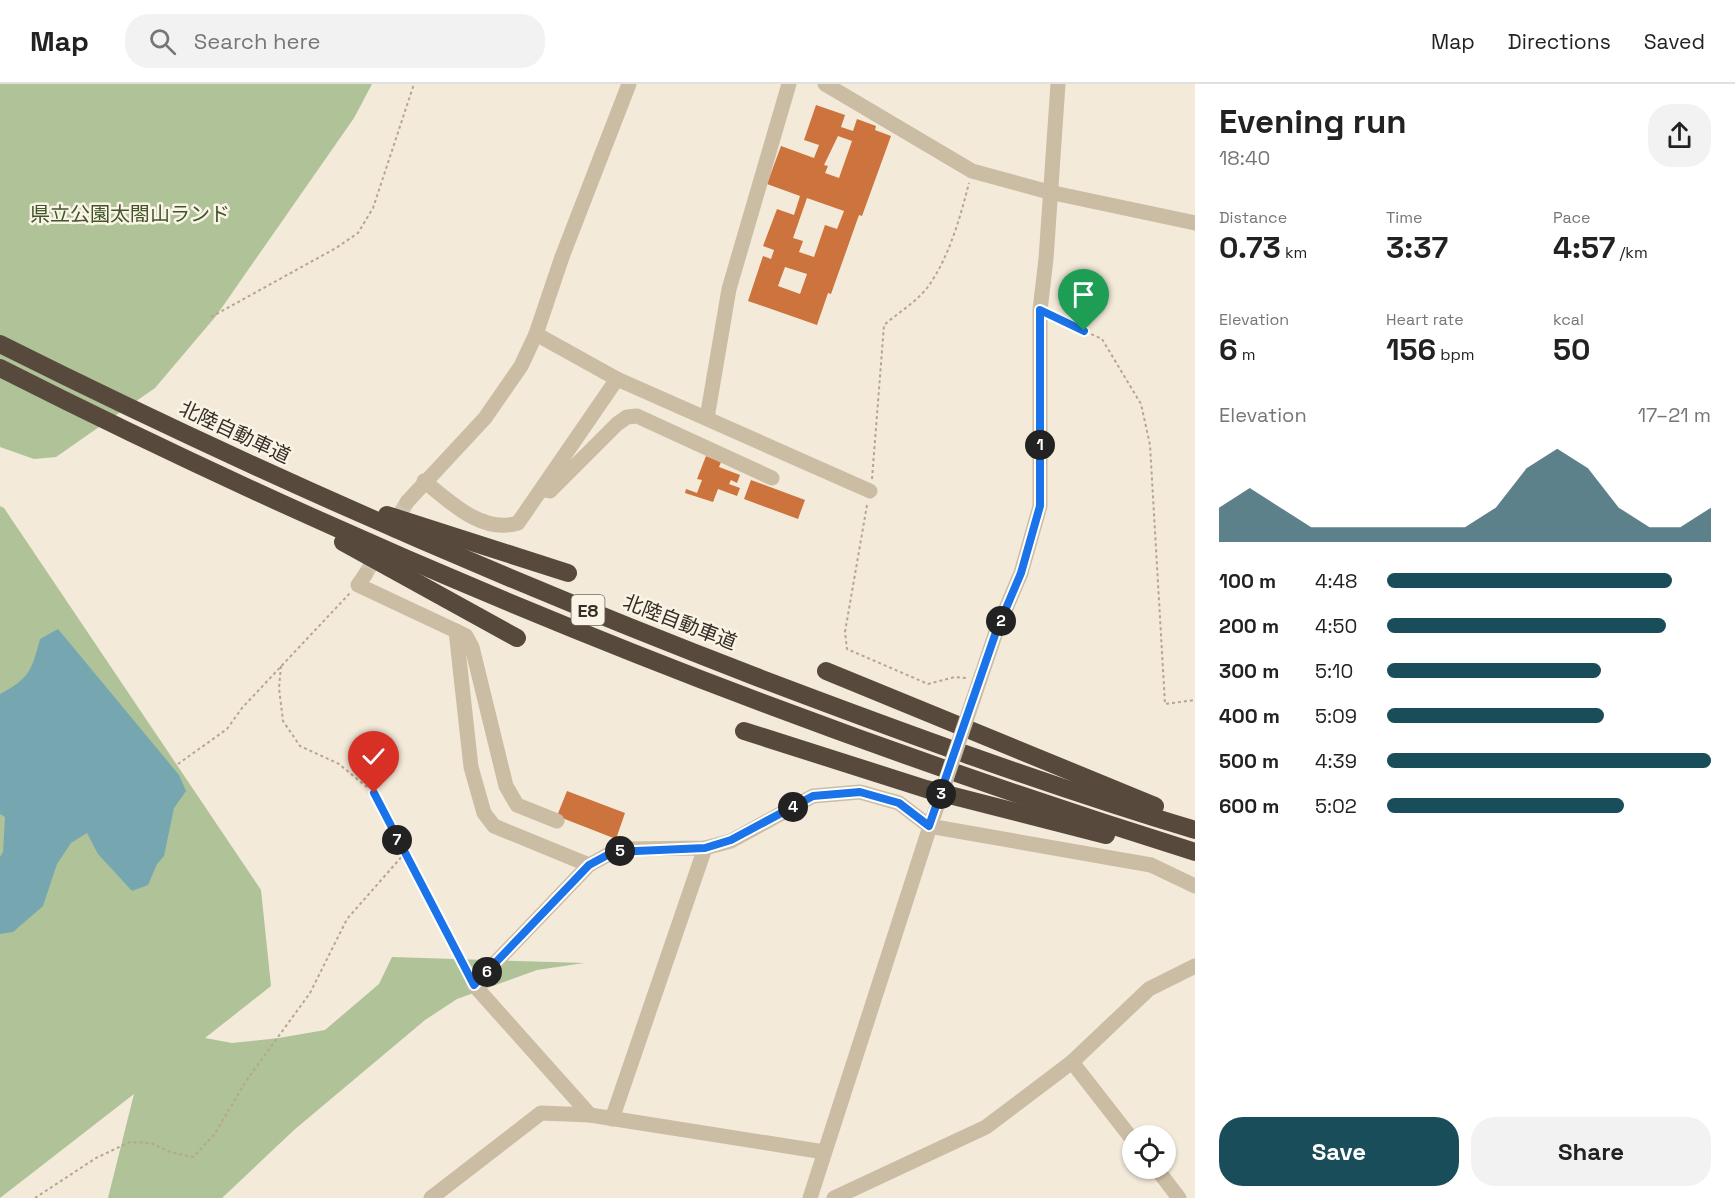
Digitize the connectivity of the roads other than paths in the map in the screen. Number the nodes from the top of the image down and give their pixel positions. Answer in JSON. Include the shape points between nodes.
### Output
{"nodes":[{"id":1,"x":629,"y":84,"type":"edge"},
{"id":2,"x":789,"y":84,"type":"edge"},
{"id":3,"x":825,"y":84,"type":"edge"},
{"id":4,"x":1058,"y":84,"type":"edge"},
{"id":5,"x":1049,"y":192,"type":"junction"},
{"id":6,"x":1195,"y":223,"type":"edge"},
{"id":7,"x":536,"y":333,"type":"junction"},
{"id":8,"x":0,"y":344,"type":"edge"},
{"id":9,"x":0,"y":368,"type":"edge"},
{"id":10,"x":617,"y":379,"type":"junction"},
{"id":11,"x":48,"y":392,"type":"junction"},
{"id":12,"x":707,"y":418,"type":"junction"},
{"id":13,"x":196,"y":438,"type":"junction"},
{"id":14,"x":772,"y":478,"type":"dead end"},
{"id":15,"x":424,"y":481,"type":"junction"},
{"id":16,"x":542,"y":489,"type":"junction"},
{"id":17,"x":870,"y":491,"type":"road end"},
{"id":18,"x":407,"y":502,"type":"tunnel mouth"},
{"id":19,"x":568,"y":573,"type":"dead end"},
{"id":20,"x":361,"y":580,"type":"road end"},
{"id":21,"x":456,"y":631,"type":"junction"},
{"id":22,"x":517,"y":638,"type":"dead end"},
{"id":23,"x":826,"y":671,"type":"dead end"},
{"id":24,"x":744,"y":731,"type":"dead end"},
{"id":25,"x":931,"y":820,"type":"junction"},
{"id":26,"x":556,"y":821,"type":"dead end"},
{"id":27,"x":1195,"y":821,"type":"edge"},
{"id":28,"x":1195,"y":830,"type":"edge"},
{"id":29,"x":705,"y":848,"type":"junction"},
{"id":30,"x":1195,"y":852,"type":"edge"},
{"id":31,"x":1195,"y":857,"type":"edge"},
{"id":32,"x":589,"y":865,"type":"junction"},
{"id":33,"x":1195,"y":886,"type":"edge"},
{"id":34,"x":1195,"y":966,"type":"edge"},
{"id":35,"x":1072,"y":1062,"type":"junction"},
{"id":36,"x":590,"y":1115,"type":"junction"},
{"id":37,"x":612,"y":1119,"type":"junction"},
{"id":38,"x":1122,"y":1126,"type":"edge"},
{"id":39,"x":824,"y":1152,"type":"junction"},
{"id":40,"x":1164,"y":1179,"type":"edge"},
{"id":41,"x":431,"y":1198,"type":"edge"},
{"id":42,"x":810,"y":1198,"type":"edge"},
{"id":43,"x":834,"y":1198,"type":"edge"},
{"id":44,"x":1179,"y":1198,"type":"edge"}],
"edges":[{"from":1,"to":7,"type":"street"},
{"from":2,"to":12,"type":"street","via":[[729,289]]},
{"from":3,"to":5,"type":"street","via":[[972,171]]},
{"from":4,"to":5,"type":"street"},
{"from":5,"to":6,"type":"street"},
{"from":5,"to":25,"type":"street","bridge":true,"via":[[1040,310],[1040,506],[1021,573],[996,632]]},
{"from":7,"to":10,"type":"street"},
{"from":7,"to":15,"type":"street","via":[[521,366],[485,418]]},
{"from":8,"to":13,"type":"highway","name":"北陸自動車道","number":"E8"},
{"from":9,"to":11,"type":"highway","number":"E8"},
{"from":10,"to":12,"type":"street"},
{"from":10,"to":16,"type":"street"},
{"from":11,"to":22,"type":"highway","via":[[128,436],[336,538]]},
{"from":11,"to":30,"type":"highway","number":"E8","via":[[345,531],[511,602],[869,741]]},
{"from":12,"to":17,"type":"street"},
{"from":13,"to":19,"type":"highway","via":[[369,508]]},
{"from":13,"to":28,"type":"highway","name":"北陸自動車道","number":"E8","via":[[432,547],[687,650],[1061,787]]},
{"from":14,"to":16,"type":"street","via":[[637,416],[617,424],[550,490]]},
{"from":15,"to":16,"type":"street","via":[[457,508],[489,524],[506,527],[518,523]]},
{"from":15,"to":18,"type":"street"},
{"from":20,"to":21,"type":"street"},
{"from":21,"to":26,"type":"street","via":[[466,636],[472,647],[506,786],[517,805]]},
{"from":21,"to":32,"type":"street","via":[[471,768],[483,813],[494,826]]},
{"from":23,"to":27,"type":"highway"},
{"from":24,"to":31,"type":"highway","via":[[926,789]]},
{"from":25,"to":29,"type":"street","via":[[899,803],[860,792],[813,796],[731,840]]},
{"from":25,"to":33,"type":"street","via":[[1150,866]]},
{"from":25,"to":39,"type":"street"},
{"from":29,"to":32,"type":"street","via":[[627,849]]},
{"from":29,"to":37,"type":"street"},
{"from":32,"to":36,"type":"street","via":[[474,985]]},
{"from":34,"to":35,"type":"street","via":[[1149,989]]},
{"from":35,"to":38,"type":"street"},
{"from":35,"to":43,"type":"street","via":[[986,1127]]},
{"from":36,"to":37,"type":"street"},
{"from":36,"to":41,"type":"street","via":[[541,1113]]},
{"from":37,"to":39,"type":"street"},
{"from":39,"to":42,"type":"street"},
{"from":40,"to":44,"type":"street"}]}
